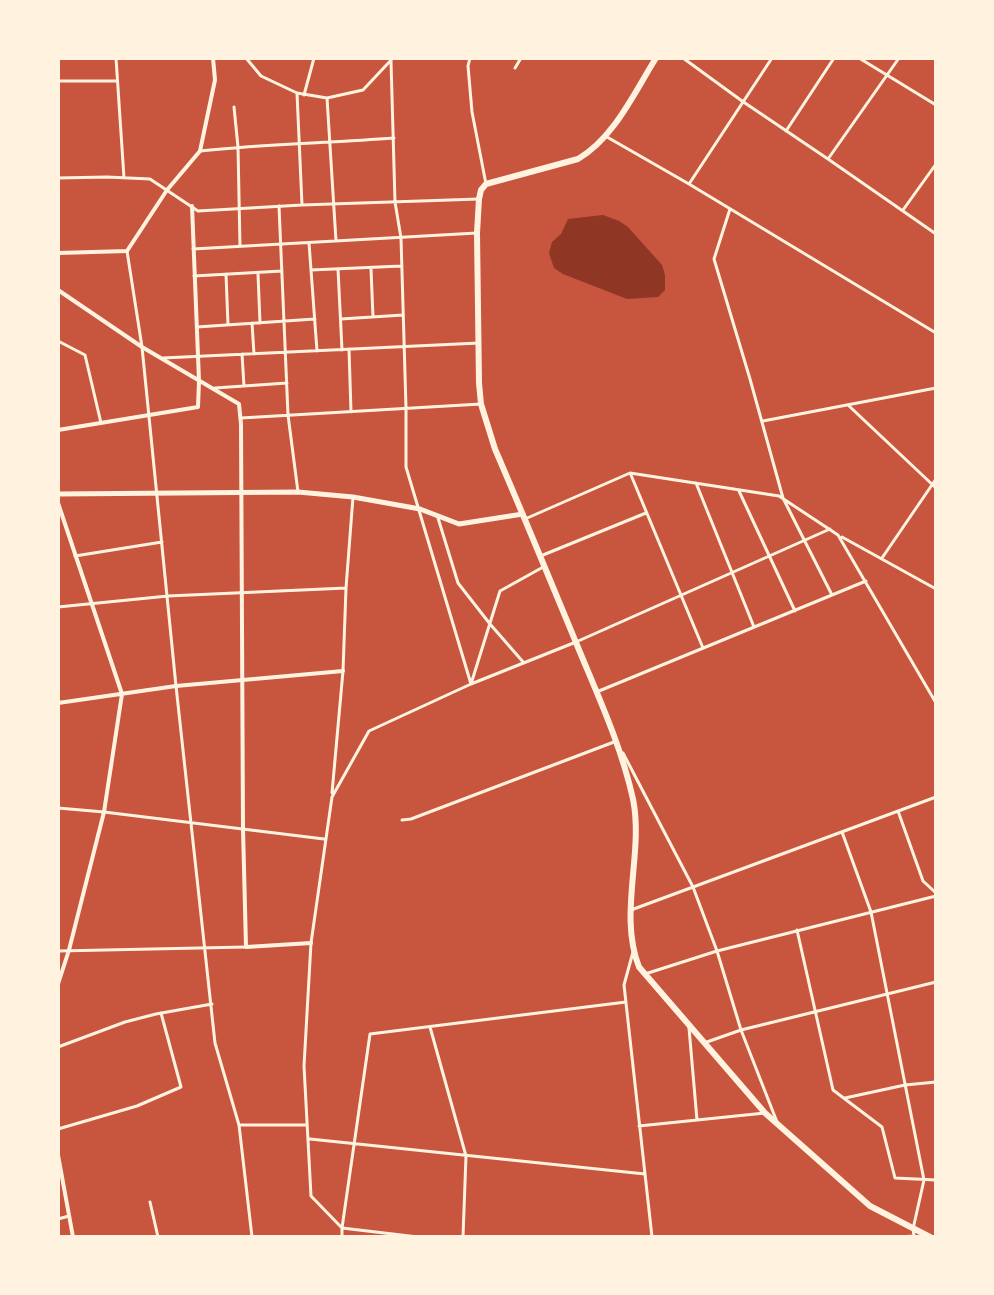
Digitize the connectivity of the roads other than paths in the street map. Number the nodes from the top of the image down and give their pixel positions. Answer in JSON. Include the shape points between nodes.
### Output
{"nodes":[{"id":1,"x":116,"y":58,"type":"edge"},
{"id":2,"x":213,"y":58,"type":"edge"},
{"id":3,"x":246,"y":58,"type":"edge"},
{"id":4,"x":314,"y":58,"type":"edge"},
{"id":5,"x":470,"y":58,"type":"edge"},
{"id":6,"x":521,"y":58,"type":"edge"},
{"id":7,"x":656,"y":58,"type":"edge"},
{"id":8,"x":683,"y":58,"type":"edge"},
{"id":9,"x":772,"y":58,"type":"edge"},
{"id":10,"x":834,"y":58,"type":"edge"},
{"id":11,"x":859,"y":58,"type":"edge"},
{"id":12,"x":899,"y":58,"type":"edge"},
{"id":13,"x":392,"y":60,"type":"edge"},
{"id":14,"x":515,"y":68,"type":"dead end"},
{"id":15,"x":887,"y":76,"type":"junction"},
{"id":16,"x":58,"y":81,"type":"edge"},
{"id":17,"x":117,"y":81,"type":"junction"},
{"id":18,"x":297,"y":93,"type":"junction"},
{"id":19,"x":304,"y":95,"type":"junction"},
{"id":20,"x":327,"y":98,"type":"junction"},
{"id":21,"x":742,"y":101,"type":"junction"},
{"id":22,"x":936,"y":105,"type":"edge"},
{"id":23,"x":234,"y":107,"type":"dead end"},
{"id":24,"x":786,"y":131,"type":"junction"},
{"id":25,"x":607,"y":137,"type":"junction"},
{"id":26,"x":394,"y":138,"type":"junction"},
{"id":27,"x":299,"y":143,"type":"junction"},
{"id":28,"x":329,"y":143,"type":"junction"},
{"id":29,"x":238,"y":147,"type":"junction"},
{"id":30,"x":200,"y":151,"type":"junction"},
{"id":31,"x":828,"y":159,"type":"junction"},
{"id":32,"x":936,"y":164,"type":"edge"},
{"id":33,"x":58,"y":178,"type":"edge"},
{"id":34,"x":124,"y":178,"type":"junction"},
{"id":35,"x":486,"y":184,"type":"junction"},
{"id":36,"x":689,"y":184,"type":"junction"},
{"id":37,"x":167,"y":190,"type":"junction"},
{"id":38,"x":479,"y":199,"type":"junction"},
{"id":39,"x":395,"y":202,"type":"junction"},
{"id":40,"x":302,"y":205,"type":"junction"},
{"id":41,"x":333,"y":205,"type":"junction"},
{"id":42,"x":192,"y":206,"type":"junction"},
{"id":43,"x":279,"y":206,"type":"junction"},
{"id":44,"x":238,"y":209,"type":"junction"},
{"id":45,"x":730,"y":209,"type":"junction"},
{"id":46,"x":903,"y":210,"type":"junction"},
{"id":47,"x":477,"y":233,"type":"junction"},
{"id":48,"x":936,"y":234,"type":"edge"},
{"id":49,"x":401,"y":238,"type":"junction"},
{"id":50,"x":336,"y":241,"type":"junction"},
{"id":51,"x":309,"y":243,"type":"junction"},
{"id":52,"x":281,"y":245,"type":"junction"},
{"id":53,"x":240,"y":246,"type":"junction"},
{"id":54,"x":193,"y":249,"type":"junction"},
{"id":55,"x":127,"y":251,"type":"junction"},
{"id":56,"x":58,"y":253,"type":"edge"},
{"id":57,"x":402,"y":266,"type":"junction"},
{"id":58,"x":371,"y":268,"type":"junction"},
{"id":59,"x":338,"y":269,"type":"junction"},
{"id":60,"x":311,"y":270,"type":"junction"},
{"id":61,"x":282,"y":271,"type":"junction"},
{"id":62,"x":258,"y":273,"type":"junction"},
{"id":63,"x":226,"y":274,"type":"junction"},
{"id":64,"x":194,"y":276,"type":"junction"},
{"id":65,"x":58,"y":290,"type":"edge"},
{"id":66,"x":403,"y":315,"type":"junction"},
{"id":67,"x":373,"y":317,"type":"junction"},
{"id":68,"x":315,"y":319,"type":"junction"},
{"id":69,"x":341,"y":319,"type":"junction"},
{"id":70,"x":284,"y":321,"type":"junction"},
{"id":71,"x":252,"y":323,"type":"junction"},
{"id":72,"x":260,"y":323,"type":"junction"},
{"id":73,"x":228,"y":325,"type":"junction"},
{"id":74,"x":197,"y":327,"type":"junction"},
{"id":75,"x":936,"y":333,"type":"edge"},
{"id":76,"x":58,"y":341,"type":"edge"},
{"id":77,"x":479,"y":343,"type":"junction"},
{"id":78,"x":404,"y":346,"type":"junction"},
{"id":79,"x":142,"y":347,"type":"junction"},
{"id":80,"x":349,"y":349,"type":"junction"},
{"id":81,"x":342,"y":350,"type":"junction"},
{"id":82,"x":317,"y":351,"type":"junction"},
{"id":83,"x":286,"y":352,"type":"junction"},
{"id":84,"x":242,"y":354,"type":"junction"},
{"id":85,"x":254,"y":354,"type":"junction"},
{"id":86,"x":198,"y":357,"type":"junction"},
{"id":87,"x":160,"y":358,"type":"junction"},
{"id":88,"x":199,"y":381,"type":"junction"},
{"id":89,"x":287,"y":383,"type":"junction"},
{"id":90,"x":244,"y":386,"type":"junction"},
{"id":91,"x":211,"y":388,"type":"junction"},
{"id":92,"x":936,"y":388,"type":"edge"},
{"id":93,"x":481,"y":404,"type":"junction"},
{"id":94,"x":848,"y":405,"type":"junction"},
{"id":95,"x":406,"y":408,"type":"junction"},
{"id":96,"x":351,"y":412,"type":"junction"},
{"id":97,"x":150,"y":415,"type":"junction"},
{"id":98,"x":288,"y":415,"type":"junction"},
{"id":99,"x":241,"y":418,"type":"junction"},
{"id":100,"x":762,"y":421,"type":"junction"},
{"id":101,"x":101,"y":423,"type":"junction"},
{"id":102,"x":58,"y":430,"type":"edge"},
{"id":103,"x":630,"y":473,"type":"junction"},
{"id":104,"x":936,"y":479,"type":"edge"},
{"id":105,"x":696,"y":483,"type":"junction"},
{"id":106,"x":934,"y":486,"type":"edge"},
{"id":107,"x":739,"y":490,"type":"junction"},
{"id":108,"x":298,"y":492,"type":"junction"},
{"id":109,"x":58,"y":494,"type":"edge"},
{"id":110,"x":158,"y":494,"type":"junction"},
{"id":111,"x":240,"y":494,"type":"junction"},
{"id":112,"x":353,"y":497,"type":"junction"},
{"id":113,"x":783,"y":498,"type":"junction"},
{"id":114,"x":58,"y":503,"type":"edge"},
{"id":115,"x":420,"y":509,"type":"junction"},
{"id":116,"x":646,"y":513,"type":"junction"},
{"id":117,"x":437,"y":516,"type":"junction"},
{"id":118,"x":524,"y":516,"type":"junction"},
{"id":119,"x":830,"y":529,"type":"junction"},
{"id":120,"x":838,"y":535,"type":"junction"},
{"id":121,"x":804,"y":541,"type":"junction"},
{"id":122,"x":162,"y":542,"type":"junction"},
{"id":123,"x":75,"y":556,"type":"junction"},
{"id":124,"x":541,"y":556,"type":"junction"},
{"id":125,"x":769,"y":556,"type":"junction"},
{"id":126,"x":882,"y":559,"type":"junction"},
{"id":127,"x":545,"y":566,"type":"junction"},
{"id":128,"x":732,"y":573,"type":"junction"},
{"id":129,"x":866,"y":581,"type":"junction"},
{"id":130,"x":346,"y":588,"type":"junction"},
{"id":131,"x":936,"y":589,"type":"edge"},
{"id":132,"x":241,"y":592,"type":"junction"},
{"id":133,"x":832,"y":595,"type":"junction"},
{"id":134,"x":168,"y":596,"type":"junction"},
{"id":135,"x":681,"y":596,"type":"junction"},
{"id":136,"x":92,"y":605,"type":"junction"},
{"id":137,"x":58,"y":607,"type":"edge"},
{"id":138,"x":795,"y":611,"type":"junction"},
{"id":139,"x":490,"y":624,"type":"junction"},
{"id":140,"x":754,"y":627,"type":"junction"},
{"id":141,"x":576,"y":642,"type":"junction"},
{"id":142,"x":703,"y":648,"type":"junction"},
{"id":143,"x":524,"y":663,"type":"junction"},
{"id":144,"x":343,"y":671,"type":"junction"},
{"id":145,"x":242,"y":680,"type":"junction"},
{"id":146,"x":471,"y":684,"type":"junction"},
{"id":147,"x":176,"y":686,"type":"junction"},
{"id":148,"x":597,"y":692,"type":"junction"},
{"id":149,"x":122,"y":694,"type":"junction"},
{"id":150,"x":58,"y":703,"type":"edge"},
{"id":151,"x":936,"y":703,"type":"edge"},
{"id":152,"x":618,"y":743,"type":"junction"},
{"id":153,"x":332,"y":797,"type":"junction"},
{"id":154,"x":936,"y":797,"type":"edge"},
{"id":155,"x":58,"y":808,"type":"edge"},
{"id":156,"x":898,"y":811,"type":"junction"},
{"id":157,"x":104,"y":812,"type":"junction"},
{"id":158,"x":402,"y":820,"type":"dead end"},
{"id":159,"x":193,"y":823,"type":"junction"},
{"id":160,"x":243,"y":829,"type":"junction"},
{"id":161,"x":842,"y":832,"type":"junction"},
{"id":162,"x":326,"y":839,"type":"junction"},
{"id":163,"x":693,"y":887,"type":"junction"},
{"id":164,"x":936,"y":895,"type":"edge"},
{"id":165,"x":631,"y":910,"type":"junction"},
{"id":166,"x":871,"y":912,"type":"junction"},
{"id":167,"x":797,"y":930,"type":"junction"},
{"id":168,"x":311,"y":943,"type":"junction"},
{"id":169,"x":246,"y":947,"type":"junction"},
{"id":170,"x":206,"y":949,"type":"junction"},
{"id":171,"x":69,"y":950,"type":"junction"},
{"id":172,"x":58,"y":951,"type":"edge"},
{"id":173,"x":717,"y":951,"type":"junction"},
{"id":174,"x":633,"y":952,"type":"junction"},
{"id":175,"x":645,"y":974,"type":"junction"},
{"id":176,"x":936,"y":982,"type":"edge"},
{"id":177,"x":58,"y":984,"type":"edge"},
{"id":178,"x":887,"y":994,"type":"junction"},
{"id":179,"x":626,"y":1002,"type":"junction"},
{"id":180,"x":212,"y":1004,"type":"junction"},
{"id":181,"x":815,"y":1011,"type":"junction"},
{"id":182,"x":161,"y":1013,"type":"junction"},
{"id":183,"x":689,"y":1025,"type":"junction"},
{"id":184,"x":430,"y":1027,"type":"junction"},
{"id":185,"x":741,"y":1030,"type":"junction"},
{"id":186,"x":704,"y":1043,"type":"junction"},
{"id":187,"x":58,"y":1047,"type":"edge"},
{"id":188,"x":936,"y":1082,"type":"edge"},
{"id":189,"x":905,"y":1085,"type":"junction"},
{"id":190,"x":844,"y":1098,"type":"junction"},
{"id":191,"x":765,"y":1113,"type":"junction"},
{"id":192,"x":697,"y":1120,"type":"junction"},
{"id":193,"x":239,"y":1125,"type":"junction"},
{"id":194,"x":308,"y":1125,"type":"junction"},
{"id":195,"x":778,"y":1125,"type":"junction"},
{"id":196,"x":639,"y":1126,"type":"junction"},
{"id":197,"x":58,"y":1129,"type":"edge"},
{"id":198,"x":309,"y":1139,"type":"junction"},
{"id":199,"x":356,"y":1144,"type":"junction"},
{"id":200,"x":58,"y":1155,"type":"edge"},
{"id":201,"x":466,"y":1156,"type":"junction"},
{"id":202,"x":645,"y":1174,"type":"junction"},
{"id":203,"x":924,"y":1180,"type":"junction"},
{"id":204,"x":936,"y":1180,"type":"edge"},
{"id":205,"x":150,"y":1202,"type":"dead end"},
{"id":206,"x":69,"y":1216,"type":"junction"},
{"id":207,"x":58,"y":1219,"type":"edge"},
{"id":208,"x":342,"y":1228,"type":"junction"},
{"id":209,"x":914,"y":1234,"type":"edge"},
{"id":210,"x":73,"y":1237,"type":"edge"},
{"id":211,"x":158,"y":1237,"type":"edge"},
{"id":212,"x":252,"y":1237,"type":"edge"},
{"id":213,"x":342,"y":1237,"type":"edge"},
{"id":214,"x":418,"y":1237,"type":"edge"},
{"id":215,"x":463,"y":1237,"type":"edge"},
{"id":216,"x":652,"y":1237,"type":"edge"},
{"id":217,"x":900,"y":1237,"type":"edge"},
{"id":218,"x":930,"y":1237,"type":"edge"}],
"edges":[{"from":1,"to":17,"type":"street"},
{"from":2,"to":30,"type":"street","via":[[215,80]]},
{"from":3,"to":18,"type":"street","via":[[261,76]]},
{"from":4,"to":19,"type":"street"},
{"from":5,"to":35,"type":"street","via":[[472,112]]},
{"from":6,"to":14,"type":"street"},
{"from":7,"to":25,"type":"highway"},
{"from":8,"to":21,"type":"street"},
{"from":9,"to":21,"type":"street"},
{"from":10,"to":24,"type":"street"},
{"from":11,"to":15,"type":"street"},
{"from":12,"to":15,"type":"street"},
{"from":13,"to":20,"type":"street","via":[[363,90]]},
{"from":13,"to":26,"type":"street"},
{"from":15,"to":22,"type":"street"},
{"from":15,"to":31,"type":"street"},
{"from":16,"to":17,"type":"street"},
{"from":17,"to":34,"type":"street"},
{"from":18,"to":19,"type":"street"},
{"from":18,"to":27,"type":"street"},
{"from":19,"to":20,"type":"street"},
{"from":20,"to":28,"type":"street"},
{"from":21,"to":24,"type":"street"},
{"from":21,"to":36,"type":"street"},
{"from":23,"to":29,"type":"street"},
{"from":24,"to":31,"type":"street"},
{"from":25,"to":35,"type":"highway","via":[[578,159]]},
{"from":25,"to":36,"type":"street"},
{"from":26,"to":28,"type":"street"},
{"from":26,"to":39,"type":"street"},
{"from":27,"to":28,"type":"street"},
{"from":27,"to":29,"type":"street"},
{"from":27,"to":40,"type":"street"},
{"from":28,"to":41,"type":"street"},
{"from":29,"to":30,"type":"street"},
{"from":29,"to":44,"type":"street"},
{"from":30,"to":37,"type":"street"},
{"from":31,"to":46,"type":"street"},
{"from":32,"to":46,"type":"street"},
{"from":33,"to":34,"type":"street"},
{"from":34,"to":37,"type":"street","via":[[150,179]]},
{"from":35,"to":38,"type":"highway"},
{"from":36,"to":45,"type":"street"},
{"from":37,"to":42,"type":"street"},
{"from":37,"to":55,"type":"street"},
{"from":38,"to":39,"type":"street"},
{"from":38,"to":47,"type":"highway"},
{"from":39,"to":41,"type":"street"},
{"from":39,"to":49,"type":"street"},
{"from":40,"to":41,"type":"street"},
{"from":40,"to":43,"type":"street"},
{"from":41,"to":50,"type":"street"},
{"from":42,"to":44,"type":"street","via":[[198,211]]},
{"from":42,"to":54,"type":"street"},
{"from":43,"to":44,"type":"street"},
{"from":43,"to":52,"type":"street"},
{"from":44,"to":53,"type":"street"},
{"from":45,"to":75,"type":"street"},
{"from":45,"to":100,"type":"street","via":[[714,259]]},
{"from":46,"to":48,"type":"street"},
{"from":47,"to":49,"type":"street"},
{"from":47,"to":77,"type":"highway"},
{"from":49,"to":50,"type":"street"},
{"from":49,"to":57,"type":"street"},
{"from":50,"to":51,"type":"street"},
{"from":51,"to":52,"type":"street"},
{"from":51,"to":60,"type":"street"},
{"from":52,"to":53,"type":"street"},
{"from":52,"to":61,"type":"street"},
{"from":53,"to":54,"type":"street"},
{"from":54,"to":64,"type":"street"},
{"from":55,"to":56,"type":"street"},
{"from":55,"to":79,"type":"street"},
{"from":57,"to":58,"type":"street"},
{"from":57,"to":66,"type":"street"},
{"from":58,"to":59,"type":"street"},
{"from":58,"to":67,"type":"street"},
{"from":59,"to":60,"type":"street"},
{"from":59,"to":69,"type":"street"},
{"from":60,"to":68,"type":"street"},
{"from":61,"to":62,"type":"street"},
{"from":61,"to":70,"type":"street"},
{"from":62,"to":63,"type":"street"},
{"from":62,"to":72,"type":"street"},
{"from":63,"to":64,"type":"street"},
{"from":63,"to":73,"type":"street"},
{"from":64,"to":74,"type":"street"},
{"from":65,"to":79,"type":"street"},
{"from":66,"to":67,"type":"street"},
{"from":66,"to":78,"type":"street"},
{"from":67,"to":69,"type":"street"},
{"from":68,"to":70,"type":"street"},
{"from":68,"to":82,"type":"street"},
{"from":69,"to":81,"type":"street"},
{"from":70,"to":72,"type":"street"},
{"from":70,"to":83,"type":"street"},
{"from":71,"to":72,"type":"street"},
{"from":71,"to":73,"type":"street"},
{"from":71,"to":85,"type":"street"},
{"from":73,"to":74,"type":"street"},
{"from":74,"to":86,"type":"street"},
{"from":76,"to":101,"type":"street","via":[[85,355]]},
{"from":77,"to":78,"type":"street"},
{"from":77,"to":93,"type":"highway"},
{"from":78,"to":80,"type":"street"},
{"from":78,"to":95,"type":"street"},
{"from":79,"to":87,"type":"street"},
{"from":79,"to":97,"type":"street"},
{"from":80,"to":81,"type":"street"},
{"from":80,"to":96,"type":"street"},
{"from":81,"to":82,"type":"street"},
{"from":82,"to":83,"type":"street"},
{"from":83,"to":85,"type":"street"},
{"from":83,"to":89,"type":"street"},
{"from":84,"to":85,"type":"street"},
{"from":84,"to":86,"type":"street"},
{"from":84,"to":90,"type":"street"},
{"from":86,"to":87,"type":"street"},
{"from":86,"to":88,"type":"street"},
{"from":87,"to":88,"type":"street"},
{"from":88,"to":91,"type":"street"},
{"from":88,"to":97,"type":"street","via":[[198,407]]},
{"from":89,"to":90,"type":"street"},
{"from":89,"to":98,"type":"street"},
{"from":90,"to":91,"type":"street"},
{"from":91,"to":99,"type":"street","via":[[239,404]]},
{"from":92,"to":94,"type":"street"},
{"from":93,"to":95,"type":"street"},
{"from":93,"to":118,"type":"highway"},
{"from":94,"to":100,"type":"street"},
{"from":94,"to":106,"type":"street"},
{"from":95,"to":96,"type":"street"},
{"from":95,"to":115,"type":"street","via":[[406,467]]},
{"from":96,"to":98,"type":"street"},
{"from":97,"to":101,"type":"street"},
{"from":97,"to":110,"type":"street"},
{"from":98,"to":99,"type":"street"},
{"from":98,"to":108,"type":"street"},
{"from":99,"to":111,"type":"street"},
{"from":100,"to":113,"type":"street"},
{"from":101,"to":102,"type":"street"},
{"from":103,"to":105,"type":"street"},
{"from":103,"to":116,"type":"street"},
{"from":103,"to":118,"type":"street"},
{"from":104,"to":106,"type":"street"},
{"from":105,"to":107,"type":"street"},
{"from":105,"to":128,"type":"street"},
{"from":106,"to":126,"type":"street"},
{"from":107,"to":113,"type":"street"},
{"from":107,"to":125,"type":"street"},
{"from":108,"to":111,"type":"main road"},
{"from":108,"to":112,"type":"main road"},
{"from":109,"to":110,"type":"main road"},
{"from":110,"to":111,"type":"main road"},
{"from":110,"to":122,"type":"street"},
{"from":111,"to":132,"type":"street"},
{"from":112,"to":115,"type":"main road"},
{"from":112,"to":130,"type":"street"},
{"from":113,"to":119,"type":"street"},
{"from":113,"to":121,"type":"street"},
{"from":114,"to":123,"type":"street"},
{"from":115,"to":117,"type":"main road"},
{"from":115,"to":146,"type":"street"},
{"from":116,"to":124,"type":"street"},
{"from":116,"to":135,"type":"street"},
{"from":117,"to":118,"type":"main road","via":[[459,524]]},
{"from":117,"to":139,"type":"street","via":[[458,583]]},
{"from":118,"to":124,"type":"highway"},
{"from":119,"to":120,"type":"street"},
{"from":119,"to":121,"type":"street"},
{"from":120,"to":126,"type":"street"},
{"from":120,"to":129,"type":"street"},
{"from":121,"to":125,"type":"street"},
{"from":121,"to":133,"type":"street"},
{"from":122,"to":123,"type":"street"},
{"from":122,"to":134,"type":"street"},
{"from":123,"to":136,"type":"street"},
{"from":124,"to":127,"type":"highway"},
{"from":125,"to":128,"type":"street"},
{"from":125,"to":138,"type":"street"},
{"from":126,"to":131,"type":"street"},
{"from":127,"to":139,"type":"street","via":[[500,591]]},
{"from":127,"to":141,"type":"highway"},
{"from":128,"to":135,"type":"street"},
{"from":128,"to":140,"type":"street"},
{"from":129,"to":133,"type":"street"},
{"from":129,"to":151,"type":"street"},
{"from":130,"to":132,"type":"street"},
{"from":130,"to":144,"type":"street"},
{"from":132,"to":134,"type":"street"},
{"from":132,"to":145,"type":"street"},
{"from":133,"to":138,"type":"street"},
{"from":134,"to":136,"type":"street"},
{"from":134,"to":147,"type":"street"},
{"from":135,"to":141,"type":"street"},
{"from":135,"to":142,"type":"street"},
{"from":136,"to":137,"type":"street"},
{"from":136,"to":149,"type":"street"},
{"from":138,"to":140,"type":"street"},
{"from":139,"to":143,"type":"street"},
{"from":139,"to":146,"type":"street"},
{"from":140,"to":142,"type":"street"},
{"from":141,"to":143,"type":"street"},
{"from":141,"to":148,"type":"highway"},
{"from":142,"to":148,"type":"street"},
{"from":143,"to":146,"type":"street"},
{"from":144,"to":145,"type":"street"},
{"from":144,"to":153,"type":"street"},
{"from":145,"to":147,"type":"street"},
{"from":145,"to":160,"type":"street"},
{"from":146,"to":153,"type":"street","via":[[369,731]]},
{"from":147,"to":149,"type":"street"},
{"from":147,"to":159,"type":"street"},
{"from":148,"to":152,"type":"highway"},
{"from":149,"to":150,"type":"street"},
{"from":149,"to":157,"type":"street"},
{"from":152,"to":158,"type":"street"},
{"from":152,"to":163,"type":"street"},
{"from":152,"to":165,"type":"highway","via":[[634,803]]},
{"from":153,"to":162,"type":"street"},
{"from":154,"to":156,"type":"street"},
{"from":155,"to":157,"type":"street"},
{"from":156,"to":161,"type":"street"},
{"from":156,"to":164,"type":"street","via":[[923,881]]},
{"from":157,"to":159,"type":"street"},
{"from":157,"to":171,"type":"street"},
{"from":159,"to":160,"type":"street"},
{"from":159,"to":170,"type":"street"},
{"from":160,"to":162,"type":"street"},
{"from":160,"to":169,"type":"street"},
{"from":161,"to":163,"type":"street"},
{"from":161,"to":166,"type":"street"},
{"from":162,"to":168,"type":"street"},
{"from":163,"to":165,"type":"street"},
{"from":163,"to":173,"type":"street"},
{"from":164,"to":166,"type":"street"},
{"from":165,"to":174,"type":"highway"},
{"from":166,"to":167,"type":"street"},
{"from":166,"to":178,"type":"street"},
{"from":167,"to":173,"type":"street"},
{"from":167,"to":181,"type":"street"},
{"from":168,"to":169,"type":"street"},
{"from":168,"to":194,"type":"street","via":[[304,1066]]},
{"from":169,"to":170,"type":"street"},
{"from":170,"to":171,"type":"street"},
{"from":170,"to":180,"type":"street"},
{"from":171,"to":172,"type":"street"},
{"from":171,"to":177,"type":"street"},
{"from":173,"to":175,"type":"street"},
{"from":173,"to":185,"type":"street"},
{"from":174,"to":175,"type":"highway"},
{"from":174,"to":179,"type":"street","via":[[624,985]]},
{"from":175,"to":183,"type":"highway"},
{"from":176,"to":178,"type":"street"},
{"from":178,"to":181,"type":"street"},
{"from":178,"to":189,"type":"street"},
{"from":179,"to":184,"type":"street"},
{"from":179,"to":196,"type":"street"},
{"from":180,"to":182,"type":"street"},
{"from":180,"to":193,"type":"street","via":[[215,1043]]},
{"from":181,"to":185,"type":"street"},
{"from":181,"to":190,"type":"street","via":[[833,1090]]},
{"from":182,"to":187,"type":"street"},
{"from":182,"to":197,"type":"street","via":[[181,1087]]},
{"from":183,"to":186,"type":"highway"},
{"from":183,"to":192,"type":"street"},
{"from":184,"to":199,"type":"street","via":[[370,1034]]},
{"from":184,"to":201,"type":"street"},
{"from":185,"to":186,"type":"street"},
{"from":185,"to":195,"type":"street"},
{"from":186,"to":191,"type":"highway"},
{"from":188,"to":189,"type":"street"},
{"from":189,"to":190,"type":"street"},
{"from":189,"to":203,"type":"street"},
{"from":190,"to":203,"type":"street","via":[[882,1127],[895,1178]]},
{"from":191,"to":192,"type":"street"},
{"from":191,"to":195,"type":"highway"},
{"from":192,"to":196,"type":"street"},
{"from":193,"to":194,"type":"street"},
{"from":193,"to":212,"type":"street"},
{"from":194,"to":198,"type":"street"},
{"from":195,"to":209,"type":"highway","via":[[870,1206]]},
{"from":196,"to":202,"type":"street"},
{"from":198,"to":199,"type":"street"},
{"from":198,"to":208,"type":"street","via":[[311,1196]]},
{"from":199,"to":201,"type":"street"},
{"from":199,"to":208,"type":"street"},
{"from":200,"to":206,"type":"street"},
{"from":201,"to":202,"type":"street"},
{"from":201,"to":215,"type":"street"},
{"from":202,"to":216,"type":"street"},
{"from":203,"to":204,"type":"street"},
{"from":203,"to":209,"type":"street"},
{"from":205,"to":211,"type":"street"},
{"from":206,"to":207,"type":"street"},
{"from":206,"to":210,"type":"street"},
{"from":208,"to":213,"type":"street"},
{"from":208,"to":214,"type":"street"},
{"from":209,"to":217,"type":"street"},
{"from":209,"to":218,"type":"highway"}]}
